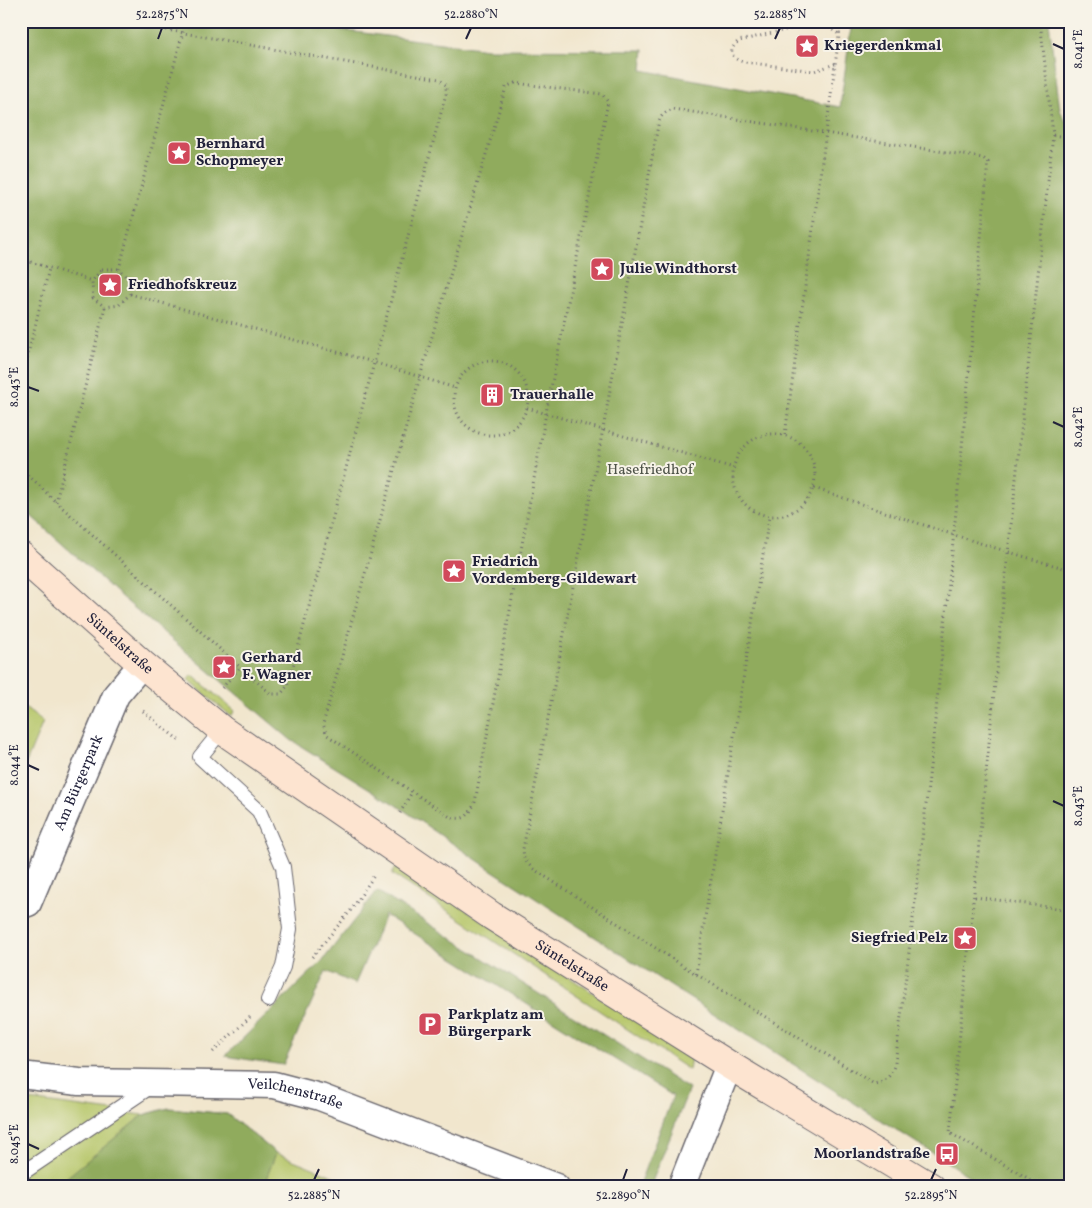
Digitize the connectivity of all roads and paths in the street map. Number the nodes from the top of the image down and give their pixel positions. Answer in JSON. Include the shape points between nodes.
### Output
{"nodes":[{"id":1,"x":117,"y":21,"type":"edge"},
{"id":2,"x":186,"y":21,"type":"edge"},
{"id":3,"x":841,"y":21,"type":"edge"},
{"id":4,"x":1040,"y":21,"type":"edge"},
{"id":5,"x":183,"y":34,"type":"junction"},
{"id":6,"x":839,"y":34,"type":"junction"},
{"id":7,"x":835,"y":64,"type":"junction"},
{"id":8,"x":825,"y":134,"type":"junction"},
{"id":9,"x":1053,"y":135,"type":"junction"},
{"id":10,"x":1071,"y":138,"type":"edge"},
{"id":11,"x":21,"y":259,"type":"edge"},
{"id":12,"x":49,"y":269,"type":"junction"},
{"id":13,"x":119,"y":269,"type":"junction"},
{"id":14,"x":92,"y":282,"type":"junction"},
{"id":15,"x":130,"y":294,"type":"junction"},
{"id":16,"x":105,"y":307,"type":"junction"},
{"id":17,"x":373,"y":362,"type":"junction"},
{"id":18,"x":420,"y":377,"type":"junction"},
{"id":19,"x":21,"y":383,"type":"edge"},
{"id":20,"x":455,"y":388,"type":"junction"},
{"id":21,"x":527,"y":408,"type":"junction"},
{"id":22,"x":546,"y":413,"type":"junction"},
{"id":23,"x":603,"y":429,"type":"junction"},
{"id":24,"x":785,"y":435,"type":"junction"},
{"id":25,"x":21,"y":468,"type":"edge"},
{"id":26,"x":734,"y":468,"type":"junction"},
{"id":27,"x":814,"y":488,"type":"junction"},
{"id":28,"x":56,"y":502,"type":"junction"},
{"id":29,"x":769,"y":517,"type":"junction"},
{"id":30,"x":955,"y":536,"type":"junction"},
{"id":31,"x":1008,"y":553,"type":"junction"},
{"id":32,"x":21,"y":556,"type":"edge"},
{"id":33,"x":1071,"y":570,"type":"edge"},
{"id":34,"x":142,"y":664,"type":"junction"},
{"id":35,"x":240,"y":666,"type":"junction"},
{"id":36,"x":220,"y":691,"type":"dead end"},
{"id":37,"x":222,"y":730,"type":"junction"},
{"id":38,"x":376,"y":872,"type":"dead end"},
{"id":39,"x":975,"y":898,"type":"junction"},
{"id":40,"x":21,"y":906,"type":"edge"},
{"id":41,"x":1071,"y":910,"type":"edge"},
{"id":42,"x":310,"y":958,"type":"dead end"},
{"id":43,"x":696,"y":974,"type":"junction"},
{"id":44,"x":268,"y":1000,"type":"joint"},
{"id":45,"x":206,"y":1056,"type":"dead end"},
{"id":46,"x":729,"y":1064,"type":"junction"},
{"id":47,"x":21,"y":1075,"type":"edge"},
{"id":48,"x":157,"y":1082,"type":"junction"},
{"id":49,"x":21,"y":1174,"type":"edge"},
{"id":50,"x":556,"y":1187,"type":"edge"},
{"id":51,"x":681,"y":1187,"type":"edge"},
{"id":52,"x":931,"y":1187,"type":"edge"},
{"id":53,"x":1043,"y":1187,"type":"edge"}],
"edges":[{"from":1,"to":5,"type":"path"},
{"from":2,"to":5,"type":"path"},
{"from":3,"to":6,"type":"path"},
{"from":4,"to":9,"type":"path"},
{"from":5,"to":13,"type":"path"},
{"from":5,"to":17,"type":"path","via":[[439,80],[446,85]]},
{"from":6,"to":7,"type":"path"},
{"from":6,"to":7,"type":"path","via":[[826,26],[810,24],[738,41],[731,52],[735,59],[744,62],[807,71]]},
{"from":7,"to":8,"type":"path"},
{"from":8,"to":23,"type":"path","via":[[673,109],[663,113],[656,136]]},
{"from":8,"to":24,"type":"path"},
{"from":8,"to":30,"type":"path","via":[[983,158],[988,162]]},
{"from":9,"to":10,"type":"path"},
{"from":9,"to":31,"type":"path"},
{"from":11,"to":12,"type":"path"},
{"from":12,"to":14,"type":"path"},
{"from":12,"to":19,"type":"path"},
{"from":13,"to":14,"type":"path","via":[[102,268]]},
{"from":13,"to":15,"type":"path","via":[[129,280]]},
{"from":14,"to":16,"type":"path","via":[[94,298]]},
{"from":15,"to":16,"type":"path","via":[[120,305]]},
{"from":15,"to":17,"type":"path"},
{"from":16,"to":28,"type":"path"},
{"from":17,"to":18,"type":"path"},
{"from":17,"to":35,"type":"path","via":[[288,685],[281,694],[271,694]]},
{"from":18,"to":20,"type":"path"},
{"from":18,"to":22,"type":"path","via":[[506,87],[515,83],[602,94],[608,102]]},
{"from":18,"to":22,"type":"path","via":[[323,724],[327,735],[450,817],[458,819],[471,812],[475,802]]},
{"from":20,"to":21,"type":"path","via":[[458,415],[477,432],[499,434],[517,424]]},
{"from":20,"to":21,"type":"path","via":[[468,369],[480,362],[493,361],[510,366],[520,374],[526,388]]},
{"from":21,"to":22,"type":"path"},
{"from":22,"to":23,"type":"path"},
{"from":23,"to":26,"type":"path"},
{"from":23,"to":43,"type":"path","via":[[523,849],[524,859],[532,868]]},
{"from":24,"to":26,"type":"path","via":[[758,437],[747,444],[738,455]]},
{"from":24,"to":27,"type":"path","via":[[797,440],[814,461]]},
{"from":25,"to":28,"type":"path"},
{"from":26,"to":29,"type":"path","via":[[737,494],[756,513]]},
{"from":27,"to":29,"type":"path","via":[[802,507],[792,514]]},
{"from":27,"to":30,"type":"path"},
{"from":28,"to":35,"type":"path"},
{"from":29,"to":43,"type":"path"},
{"from":30,"to":31,"type":"path"},
{"from":30,"to":43,"type":"path","via":[[909,960],[891,1075],[884,1082],[874,1084]]},
{"from":31,"to":33,"type":"path"},
{"from":31,"to":39,"type":"path"},
{"from":32,"to":34,"type":"street","name":"Süntelstraße"},
{"from":34,"to":37,"type":"street","name":"Süntelstraße"},
{"from":34,"to":40,"type":"street","name":"Am Bürgerpark","via":[[116,695],[28,903]]},
{"from":35,"to":36,"type":"path"},
{"from":37,"to":44,"type":"lane","via":[[200,757],[259,811],[283,867],[290,929],[282,966]]},
{"from":37,"to":46,"type":"street","name":"Süntelstraße","via":[[492,916]]},
{"from":38,"to":42,"type":"path","via":[[352,909]]},
{"from":39,"to":41,"type":"path"},
{"from":39,"to":53,"type":"path","via":[[950,1132]]},
{"from":44,"to":45,"type":"path"},
{"from":46,"to":51,"type":"street"},
{"from":46,"to":52,"type":"street","name":"Süntelstraße"},
{"from":47,"to":48,"type":"street","name":"Veilchenstraße","via":[[79,1082]]},
{"from":48,"to":49,"type":"lane"},
{"from":48,"to":50,"type":"street","name":"Veilchenstraße","via":[[274,1085],[320,1097]]}]}
